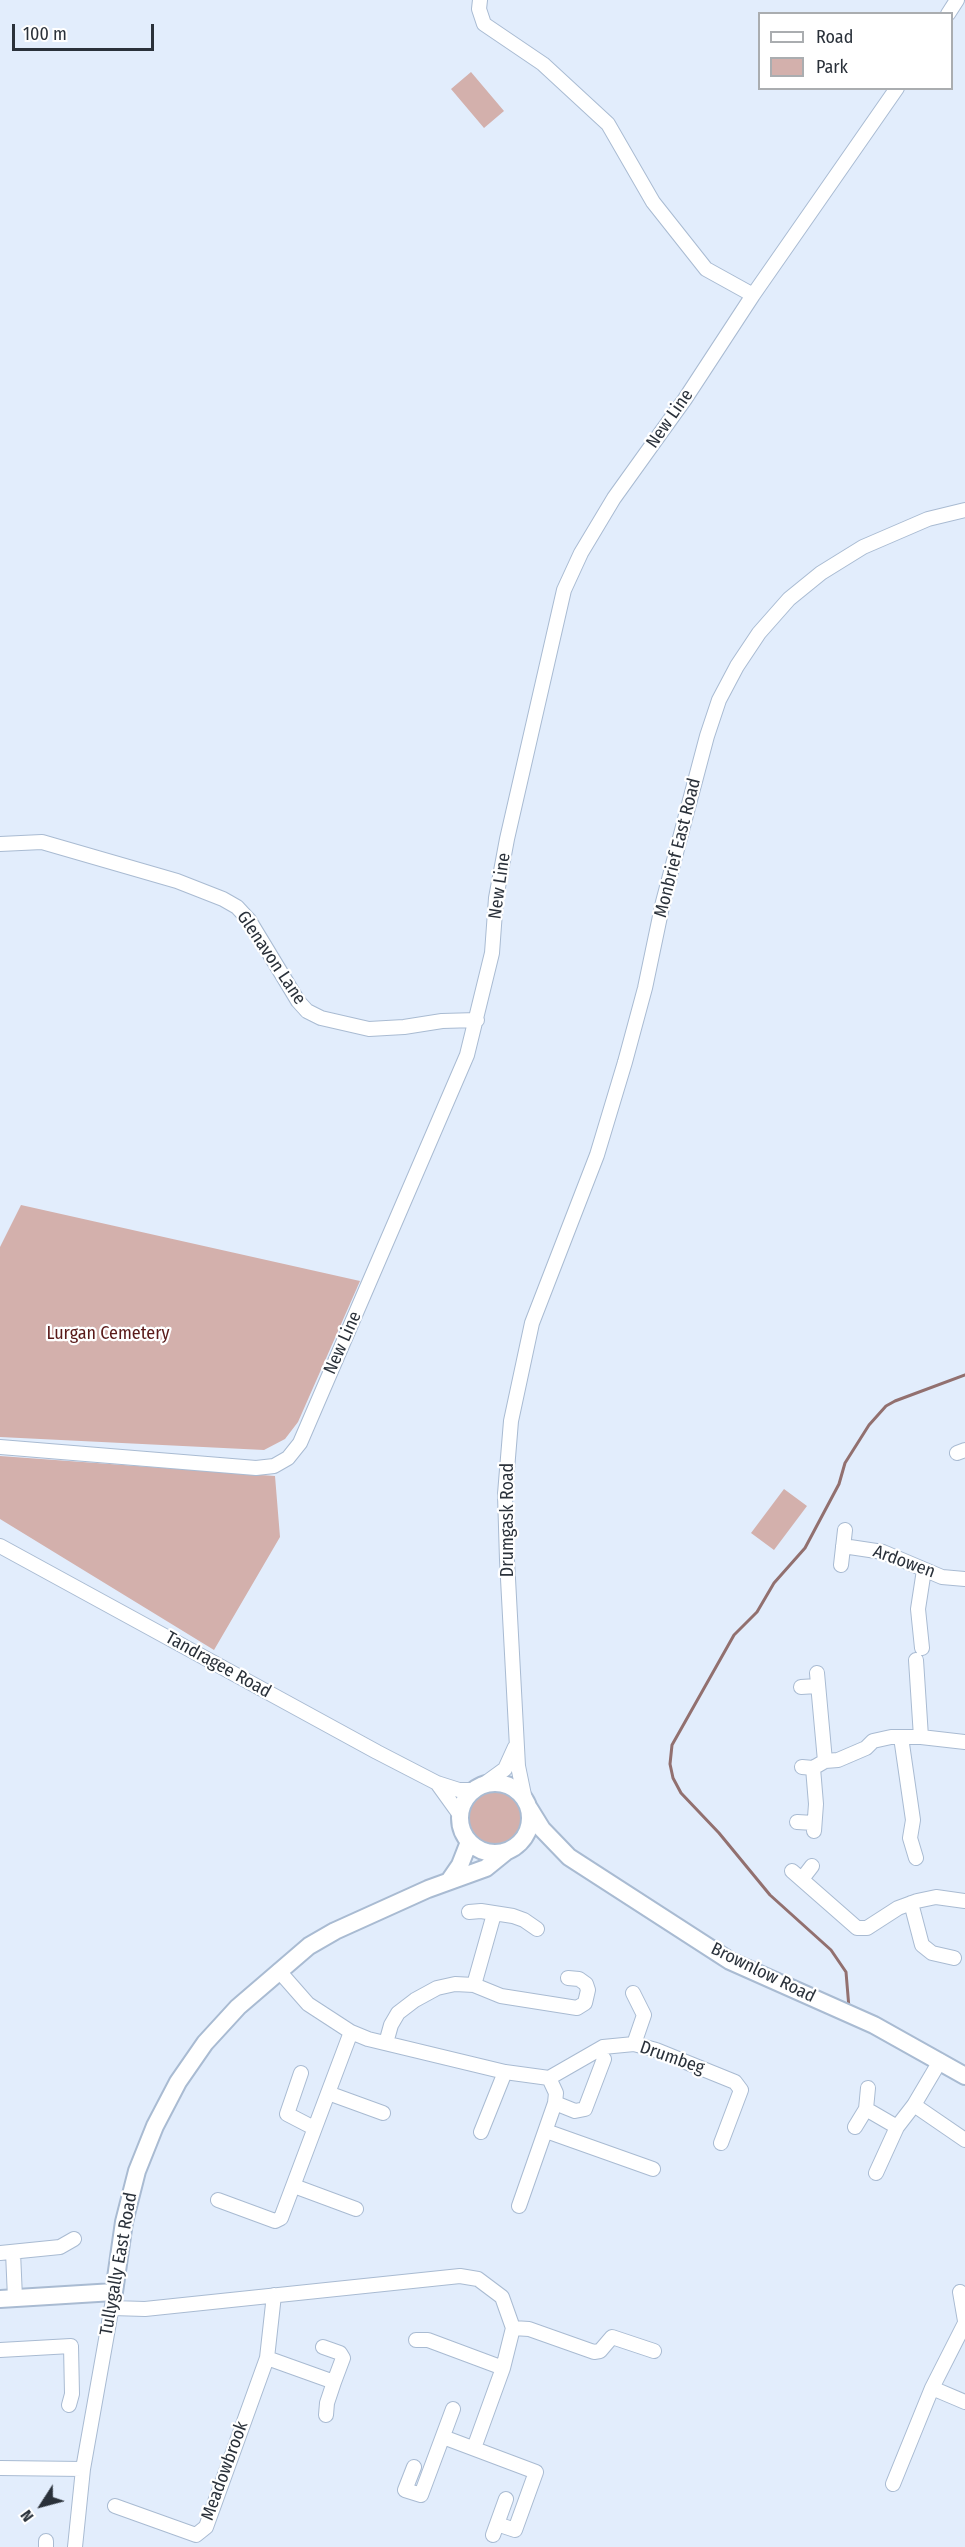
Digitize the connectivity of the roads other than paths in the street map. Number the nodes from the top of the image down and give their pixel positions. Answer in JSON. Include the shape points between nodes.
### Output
{"nodes":[{"id":1,"x":480,"y":0,"type":"edge"},
{"id":2,"x":896,"y":90,"type":"edge"},
{"id":3,"x":753,"y":295,"type":"junction"},
{"id":4,"x":965,"y":510,"type":"edge"},
{"id":5,"x":0,"y":844,"type":"edge"},
{"id":6,"x":477,"y":1020,"type":"junction"},
{"id":7,"x":539,"y":1304,"type":"joint"},
{"id":8,"x":0,"y":1448,"type":"edge"},
{"id":9,"x":845,"y":1530,"type":"dead end"},
{"id":10,"x":0,"y":1546,"type":"edge"},
{"id":11,"x":843,"y":1546,"type":"junction"},
{"id":12,"x":841,"y":1565,"type":"dead end"},
{"id":13,"x":924,"y":1570,"type":"junction"},
{"id":14,"x":965,"y":1579,"type":"edge"},
{"id":15,"x":801,"y":1687,"type":"dead end"},
{"id":16,"x":901,"y":1737,"type":"junction"},
{"id":17,"x":921,"y":1737,"type":"junction"},
{"id":18,"x":517,"y":1739,"type":"junction"},
{"id":19,"x":965,"y":1742,"type":"edge"},
{"id":20,"x":825,"y":1761,"type":"junction"},
{"id":21,"x":437,"y":1783,"type":"junction"},
{"id":22,"x":478,"y":1787,"type":"junction"},
{"id":23,"x":527,"y":1804,"type":"junction"},
{"id":24,"x":460,"y":1815,"type":"junction"},
{"id":25,"x":797,"y":1822,"type":"dead end"},
{"id":26,"x":469,"y":1842,"type":"junction"},
{"id":27,"x":514,"y":1847,"type":"junction"},
{"id":28,"x":570,"y":1857,"type":"junction"},
{"id":29,"x":916,"y":1858,"type":"dead end"},
{"id":30,"x":812,"y":1866,"type":"dead end"},
{"id":31,"x":449,"y":1881,"type":"junction"},
{"id":32,"x":965,"y":1901,"type":"edge"},
{"id":33,"x":911,"y":1904,"type":"junction"},
{"id":34,"x":469,"y":1912,"type":"dead end"},
{"id":35,"x":494,"y":1914,"type":"junction"},
{"id":36,"x":537,"y":1929,"type":"dead end"},
{"id":37,"x":954,"y":1958,"type":"dead end"},
{"id":38,"x":279,"y":1971,"type":"junction"},
{"id":39,"x":568,"y":1978,"type":"dead end"},
{"id":40,"x":474,"y":1985,"type":"junction"},
{"id":41,"x":633,"y":1993,"type":"dead end"},
{"id":42,"x":351,"y":2032,"type":"junction"},
{"id":43,"x":386,"y":2043,"type":"junction"},
{"id":44,"x":634,"y":2044,"type":"junction"},
{"id":45,"x":604,"y":2060,"type":"dead end"},
{"id":46,"x":940,"y":2061,"type":"junction"},
{"id":47,"x":505,"y":2072,"type":"junction"},
{"id":48,"x":301,"y":2073,"type":"dead end"},
{"id":49,"x":965,"y":2076,"type":"edge"},
{"id":50,"x":549,"y":2078,"type":"junction"},
{"id":51,"x":868,"y":2088,"type":"dead end"},
{"id":52,"x":328,"y":2093,"type":"junction"},
{"id":53,"x":555,"y":2103,"type":"junction"},
{"id":54,"x":914,"y":2105,"type":"junction"},
{"id":55,"x":866,"y":2109,"type":"junction"},
{"id":56,"x":383,"y":2113,"type":"dead end"},
{"id":57,"x":855,"y":2127,"type":"dead end"},
{"id":58,"x":897,"y":2127,"type":"junction"},
{"id":59,"x":315,"y":2128,"type":"junction"},
{"id":60,"x":546,"y":2131,"type":"junction"},
{"id":61,"x":481,"y":2132,"type":"dead end"},
{"id":62,"x":965,"y":2140,"type":"edge"},
{"id":63,"x":722,"y":2143,"type":"dead end"},
{"id":64,"x":653,"y":2169,"type":"dead end"},
{"id":65,"x":876,"y":2173,"type":"dead end"},
{"id":66,"x":294,"y":2186,"type":"junction"},
{"id":67,"x":218,"y":2200,"type":"dead end"},
{"id":68,"x":519,"y":2206,"type":"dead end"},
{"id":69,"x":356,"y":2209,"type":"dead end"},
{"id":70,"x":74,"y":2239,"type":"dead end"},
{"id":71,"x":6,"y":2252,"type":"edge"},
{"id":72,"x":960,"y":2292,"type":"dead end"},
{"id":73,"x":274,"y":2295,"type":"junction"},
{"id":74,"x":8,"y":2298,"type":"edge"},
{"id":75,"x":113,"y":2300,"type":"junction"},
{"id":76,"x":965,"y":2322,"type":"edge"},
{"id":77,"x":513,"y":2328,"type":"junction"},
{"id":78,"x":416,"y":2340,"type":"dead end"},
{"id":79,"x":323,"y":2347,"type":"dead end"},
{"id":80,"x":0,"y":2349,"type":"edge"},
{"id":81,"x":654,"y":2351,"type":"dead end"},
{"id":82,"x":267,"y":2358,"type":"junction"},
{"id":83,"x":503,"y":2368,"type":"junction"},
{"id":84,"x":334,"y":2382,"type":"junction"},
{"id":85,"x":932,"y":2388,"type":"junction"},
{"id":86,"x":965,"y":2402,"type":"edge"},
{"id":87,"x":69,"y":2405,"type":"dead end"},
{"id":88,"x":453,"y":2409,"type":"dead end"},
{"id":89,"x":326,"y":2415,"type":"dead end"},
{"id":90,"x":443,"y":2437,"type":"junction"},
{"id":91,"x":474,"y":2448,"type":"junction"},
{"id":92,"x":414,"y":2467,"type":"dead end"},
{"id":93,"x":0,"y":2468,"type":"edge"},
{"id":94,"x":83,"y":2469,"type":"junction"},
{"id":95,"x":893,"y":2484,"type":"dead end"},
{"id":96,"x":506,"y":2499,"type":"dead end"},
{"id":97,"x":113,"y":2505,"type":"dead end"},
{"id":98,"x":75,"y":2547,"type":"edge"}],
"edges":[{"from":1,"to":3,"type":"street","via":[[478,9],[484,24],[543,64],[608,124],[653,202],[706,270]]},
{"from":2,"to":3,"type":"street","name":"New Line"},
{"from":3,"to":6,"type":"street","name":"New Line","via":[[614,498],[564,590],[507,839],[496,898],[492,953]]},
{"from":4,"to":7,"type":"street","name":"Monbrief East Road","via":[[928,519],[863,547],[821,573],[789,599],[759,633],[719,700],[613,1103]]},
{"from":5,"to":6,"type":"street","name":"Glenavon Lane","via":[[42,842],[177,881],[223,899],[249,920],[298,1001],[321,1018],[369,1029]]},
{"from":6,"to":8,"type":"street","name":"New Line","via":[[467,1055],[374,1274],[300,1443],[288,1458],[274,1466],[256,1468]]},
{"from":7,"to":18,"type":"street","name":"Drumgask Road","via":[[511,1421],[505,1494]]},
{"from":9,"to":11,"type":"street"},
{"from":10,"to":21,"type":"street","name":"Tandragee Road"},
{"from":11,"to":12,"type":"street"},
{"from":11,"to":13,"type":"street","name":"Ardowen","via":[[883,1552]]},
{"from":13,"to":14,"type":"street","name":"Ardowen"},
{"from":13,"to":17,"type":"street","via":[[916,1646]]},
{"from":15,"to":20,"type":"street","via":[[817,1679]]},
{"from":16,"to":17,"type":"street"},
{"from":16,"to":20,"type":"street","via":[[873,1741],[852,1756]]},
{"from":16,"to":29,"type":"street","via":[[913,1820],[910,1838]]},
{"from":17,"to":19,"type":"street"},
{"from":18,"to":22,"type":"street","via":[[505,1769]]},
{"from":18,"to":23,"type":"street","name":"Drumgask Road","via":[[518,1766]]},
{"from":20,"to":25,"type":"street","via":[[807,1767],[816,1804],[814,1827]]},
{"from":21,"to":22,"type":"street","name":"Tandragee Road","via":[[459,1790]]},
{"from":21,"to":24,"type":"street","name":"Tandragee Road"},
{"from":22,"to":23,"type":"main road","via":[[504,1784]]},
{"from":22,"to":24,"type":"main road","via":[[466,1798]]},
{"from":23,"to":27,"type":"main road","via":[[529,1826]]},
{"from":23,"to":28,"type":"main road","name":"Brownlow Road","via":[[542,1829]]},
{"from":24,"to":26,"type":"main road","via":[[460,1825]]},
{"from":26,"to":27,"type":"main road","via":[[483,1851],[499,1853]]},
{"from":26,"to":31,"type":"main road"},
{"from":27,"to":28,"type":"main road","name":"Brownlow Road","via":[[546,1845]]},
{"from":27,"to":31,"type":"main road","name":"Tullygally East Road","via":[[486,1868]]},
{"from":28,"to":46,"type":"main road","name":"Brownlow Road","via":[[730,1961]]},
{"from":30,"to":33,"type":"street","via":[[797,1875],[857,1928],[867,1928]]},
{"from":31,"to":38,"type":"main road","name":"Tullygally East Road","via":[[335,1931]]},
{"from":32,"to":33,"type":"street","via":[[936,1897]]},
{"from":33,"to":37,"type":"street","via":[[922,1946],[932,1953]]},
{"from":34,"to":35,"type":"street"},
{"from":35,"to":36,"type":"street","via":[[524,1920]]},
{"from":35,"to":40,"type":"street"},
{"from":38,"to":42,"type":"street","via":[[308,2004]]},
{"from":38,"to":75,"type":"main road","name":"Tullygally East Road","via":[[205,2043],[178,2082],[155,2126],[124,2222]]},
{"from":39,"to":40,"type":"street","via":[[579,1979],[588,1990],[585,2003],[577,2008],[501,1996]]},
{"from":40,"to":43,"type":"street","via":[[437,1988],[415,2000],[398,2013]]},
{"from":41,"to":44,"type":"street","via":[[644,2015]]},
{"from":42,"to":43,"type":"street"},
{"from":42,"to":52,"type":"street"},
{"from":43,"to":47,"type":"street"},
{"from":44,"to":50,"type":"street","name":"Drumbeg","via":[[603,2047]]},
{"from":44,"to":63,"type":"street","name":"Drumbeg","via":[[735,2082],[741,2090]]},
{"from":45,"to":53,"type":"street","via":[[585,2109],[575,2111]]},
{"from":46,"to":49,"type":"main road","name":"Brownlow Road"},
{"from":46,"to":54,"type":"street"},
{"from":47,"to":50,"type":"street"},
{"from":47,"to":61,"type":"street"},
{"from":48,"to":59,"type":"street","via":[[287,2114]]},
{"from":50,"to":53,"type":"street","via":[[556,2092]]},
{"from":51,"to":55,"type":"street"},
{"from":52,"to":56,"type":"street"},
{"from":52,"to":59,"type":"street"},
{"from":53,"to":60,"type":"street"},
{"from":54,"to":58,"type":"street"},
{"from":54,"to":62,"type":"street"},
{"from":55,"to":57,"type":"street"},
{"from":55,"to":58,"type":"street"},
{"from":58,"to":65,"type":"street"},
{"from":59,"to":66,"type":"street"},
{"from":60,"to":64,"type":"street"},
{"from":60,"to":68,"type":"street"},
{"from":66,"to":67,"type":"street","via":[[281,2218],[275,2221]]},
{"from":66,"to":69,"type":"street"},
{"from":70,"to":71,"type":"street","via":[[61,2253]]},
{"from":71,"to":74,"type":"street"},
{"from":72,"to":76,"type":"street"},
{"from":73,"to":75,"type":"street","via":[[145,2309]]},
{"from":73,"to":77,"type":"street","via":[[469,2277],[502,2297]]},
{"from":73,"to":82,"type":"street","name":"Meadowbrook"},
{"from":74,"to":75,"type":"main road"},
{"from":75,"to":94,"type":"street","name":"Tullygally East Road"},
{"from":76,"to":85,"type":"street"},
{"from":77,"to":81,"type":"street","via":[[529,2329],[594,2352],[600,2351],[612,2337]]},
{"from":77,"to":83,"type":"street"},
{"from":78,"to":83,"type":"street","via":[[428,2340]]},
{"from":79,"to":84,"type":"street","via":[[343,2358]]},
{"from":80,"to":87,"type":"street","via":[[71,2346]]},
{"from":82,"to":84,"type":"street"},
{"from":82,"to":97,"type":"street","name":"Meadowbrook","via":[[206,2527],[196,2535]]},
{"from":83,"to":91,"type":"street"},
{"from":84,"to":89,"type":"street"},
{"from":85,"to":86,"type":"street"},
{"from":85,"to":95,"type":"street"},
{"from":88,"to":90,"type":"street"},
{"from":90,"to":91,"type":"street"},
{"from":90,"to":92,"type":"street","via":[[422,2495],[405,2490]]},
{"from":91,"to":96,"type":"street","via":[[537,2472],[515,2530],[495,2529]]},
{"from":93,"to":94,"type":"street"},
{"from":94,"to":98,"type":"street","name":"Tullygally East Road"}]}
